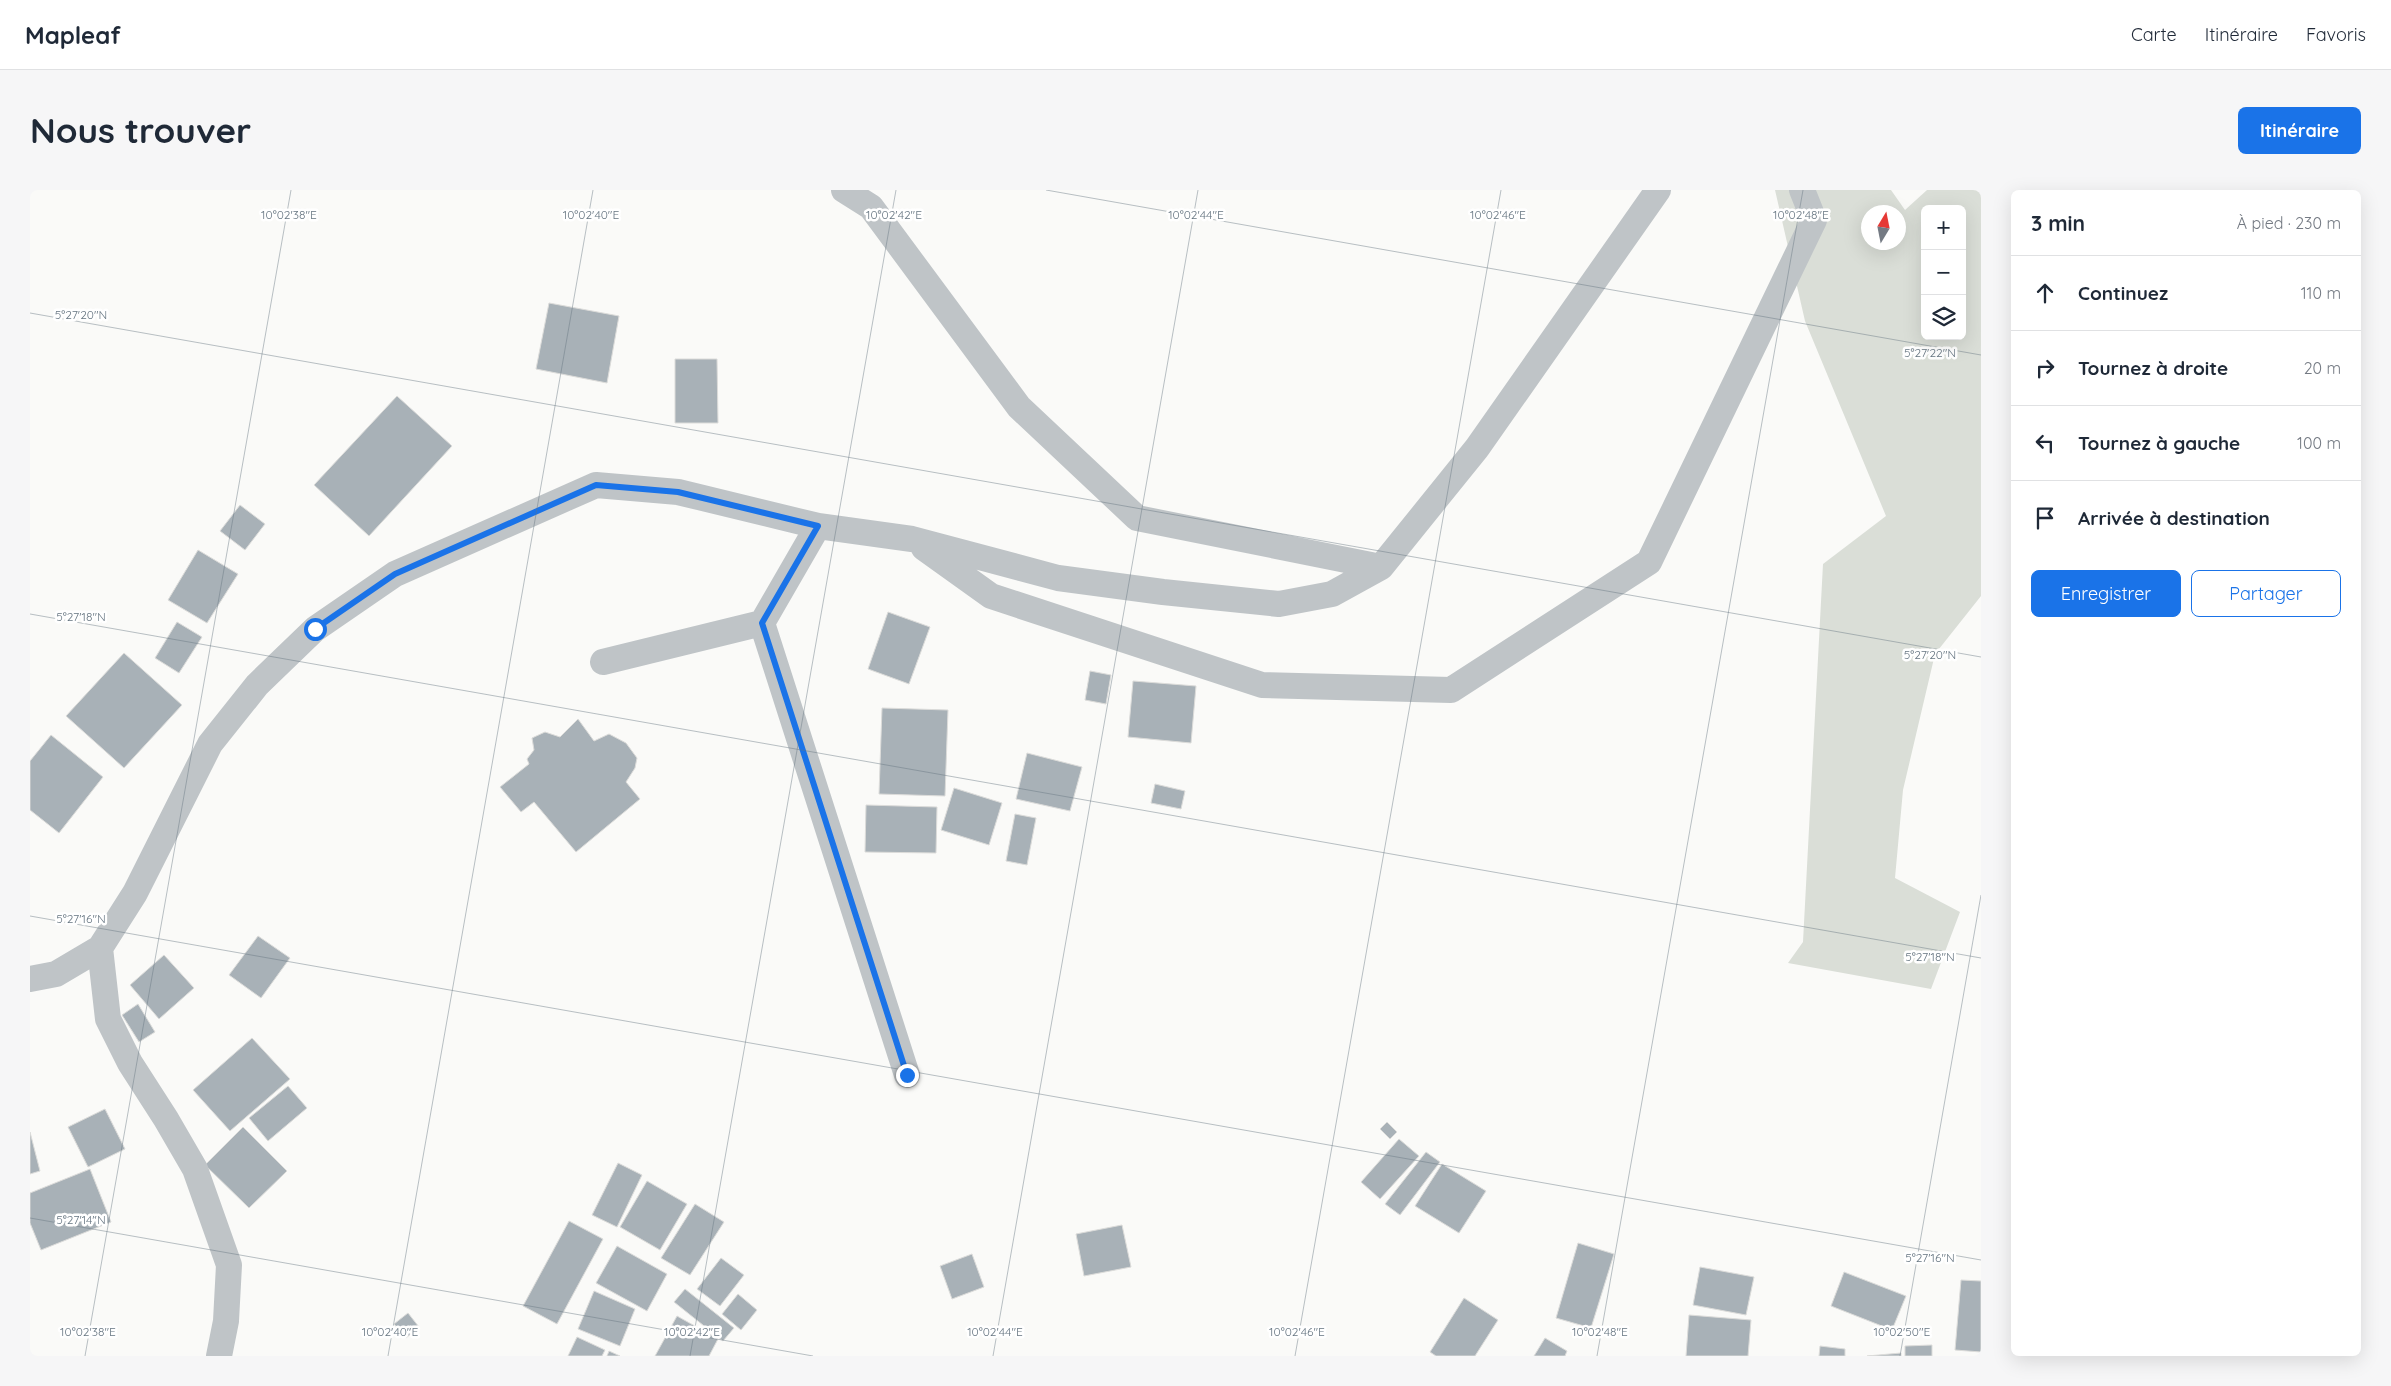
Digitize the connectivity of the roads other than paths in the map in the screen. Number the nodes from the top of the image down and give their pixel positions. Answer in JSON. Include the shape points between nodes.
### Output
{"nodes":[{"id":1,"x":844,"y":190,"type":"edge"},
{"id":2,"x":1658,"y":190,"type":"edge"},
{"id":3,"x":1802,"y":190,"type":"edge"},
{"id":4,"x":818,"y":526,"type":"junction"},
{"id":5,"x":912,"y":539,"type":"junction"},
{"id":6,"x":1381,"y":567,"type":"junction"},
{"id":7,"x":762,"y":623,"type":"junction"},
{"id":8,"x":603,"y":662,"type":"dead end"},
{"id":9,"x":100,"y":948,"type":"junction"},
{"id":10,"x":30,"y":978,"type":"edge"},
{"id":11,"x":907,"y":1075,"type":"dead end"},
{"id":12,"x":219,"y":1356,"type":"edge"}],
"edges":[{"from":1,"to":6,"type":"street","via":[[870,207],[1019,407],[1137,518]]},
{"from":2,"to":6,"type":"street","via":[[1478,448]]},
{"from":3,"to":5,"type":"street","via":[[1814,220],[1649,562],[1451,690],[1262,685],[991,596]]},
{"from":4,"to":5,"type":"street"},
{"from":4,"to":7,"type":"street"},
{"from":4,"to":9,"type":"street","via":[[678,492],[596,485],[395,574],[315,629],[251,693],[210,744],[135,893]]},
{"from":5,"to":6,"type":"street","via":[[1058,578],[1279,604],[1332,594]]},
{"from":7,"to":8,"type":"street"},
{"from":7,"to":11,"type":"street"},
{"from":9,"to":10,"type":"street","via":[[56,974]]},
{"from":9,"to":12,"type":"street","via":[[108,1019],[130,1063],[195,1169],[230,1265],[226,1321]]}]}
